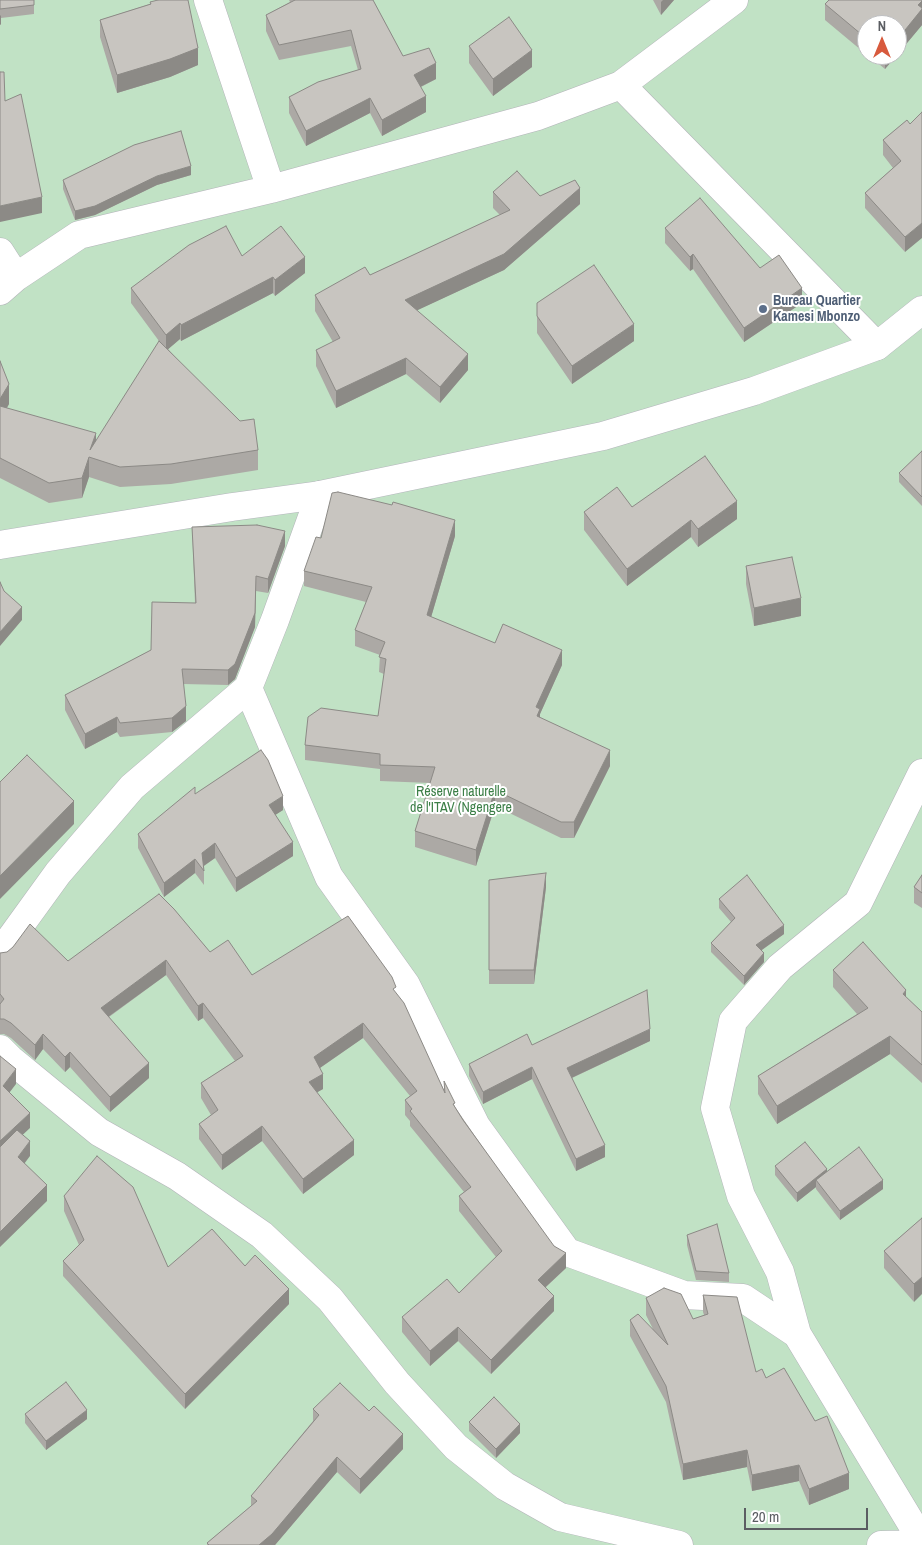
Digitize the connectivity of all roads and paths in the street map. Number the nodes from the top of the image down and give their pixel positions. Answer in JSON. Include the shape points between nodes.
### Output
{"nodes":[{"id":1,"x":208,"y":0,"type":"edge"},
{"id":2,"x":734,"y":0,"type":"edge"},
{"id":3,"x":621,"y":85,"type":"junction"},
{"id":4,"x":271,"y":189,"type":"junction"},
{"id":5,"x":0,"y":252,"type":"edge"},
{"id":6,"x":8,"y":284,"type":"edge"},
{"id":7,"x":922,"y":310,"type":"edge"},
{"id":8,"x":877,"y":346,"type":"junction"},
{"id":9,"x":320,"y":495,"type":"junction"},
{"id":10,"x":0,"y":545,"type":"edge"},
{"id":11,"x":248,"y":688,"type":"junction"},
{"id":12,"x":922,"y":773,"type":"edge"},
{"id":13,"x":0,"y":953,"type":"edge"},
{"id":14,"x":0,"y":1049,"type":"edge"},
{"id":15,"x":797,"y":1334,"type":"junction"},
{"id":16,"x":922,"y":1543,"type":"edge"},
{"id":17,"x":679,"y":1545,"type":"edge"},
{"id":18,"x":881,"y":1545,"type":"edge"}],
"edges":[{"from":1,"to":4,"type":"street"},
{"from":2,"to":3,"type":"street"},
{"from":3,"to":4,"type":"street","via":[[538,116]]},
{"from":3,"to":8,"type":"street"},
{"from":4,"to":6,"type":"street","via":[[79,235]]},
{"from":5,"to":6,"type":"street"},
{"from":7,"to":8,"type":"street"},
{"from":8,"to":9,"type":"street","via":[[754,391],[603,436]]},
{"from":9,"to":10,"type":"street"},
{"from":9,"to":11,"type":"street"},
{"from":11,"to":13,"type":"street","via":[[132,787],[58,873]]},
{"from":11,"to":15,"type":"street","via":[[329,877],[406,985],[476,1126],[567,1252],[684,1295],[744,1298]]},
{"from":12,"to":15,"type":"street","via":[[858,903],[780,967],[732,1021],[715,1108],[741,1196],[780,1272]]},
{"from":14,"to":17,"type":"street","via":[[99,1132],[176,1176],[262,1235],[330,1300],[397,1383],[456,1447],[505,1486],[560,1517]]},
{"from":15,"to":16,"type":"street"},
{"from":16,"to":18,"type":"street"}]}
